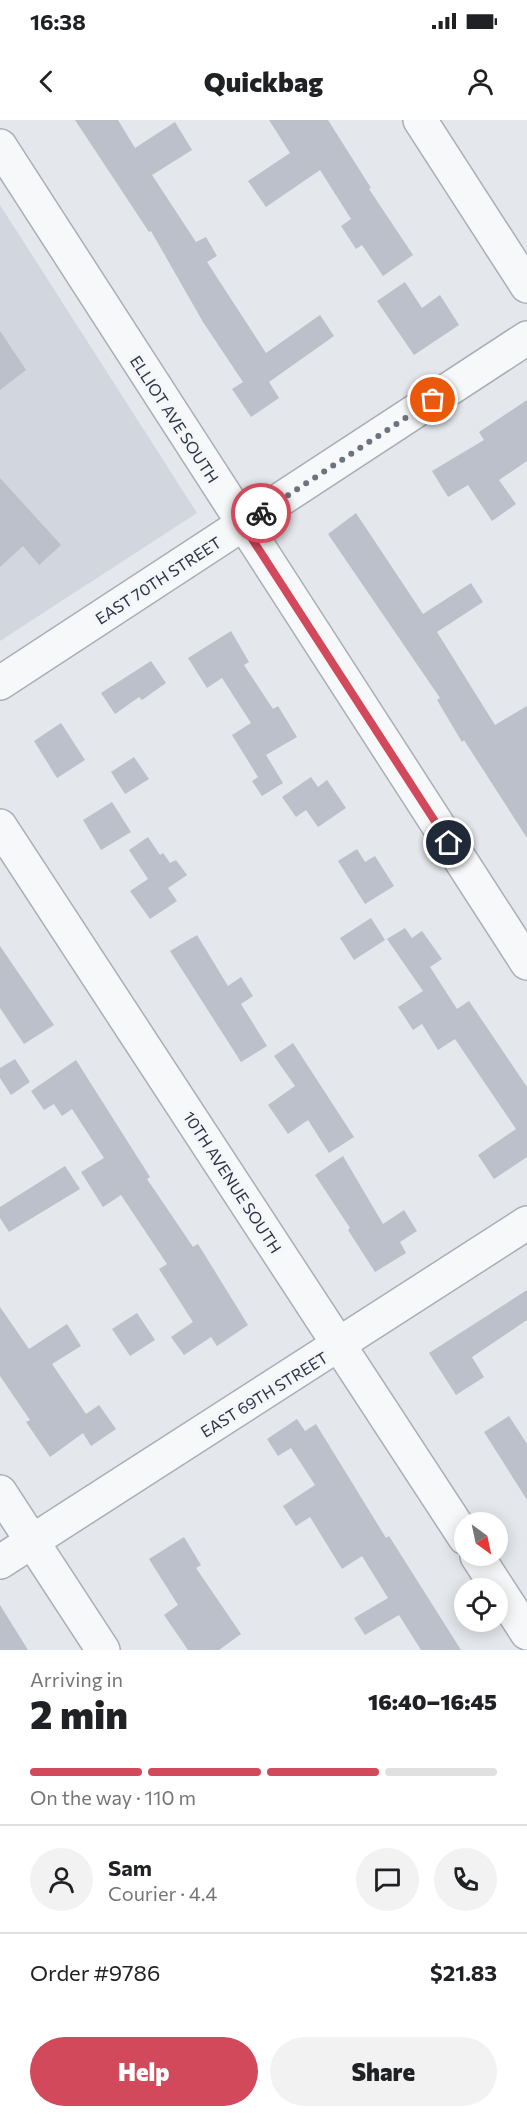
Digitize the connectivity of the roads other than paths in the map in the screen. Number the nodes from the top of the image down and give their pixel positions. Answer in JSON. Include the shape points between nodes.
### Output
{"nodes":[{"id":1,"x":420,"y":120,"type":"edge"},
{"id":2,"x":0,"y":146,"type":"edge"},
{"id":3,"x":527,"y":286,"type":"edge"},
{"id":4,"x":527,"y":339,"type":"edge"},
{"id":5,"x":243,"y":525,"type":"junction"},
{"id":6,"x":0,"y":682,"type":"edge"},
{"id":7,"x":0,"y":826,"type":"edge"},
{"id":8,"x":527,"y":963,"type":"edge"},
{"id":9,"x":527,"y":1223,"type":"edge"},
{"id":10,"x":340,"y":1345,"type":"junction"},
{"id":11,"x":0,"y":1492,"type":"edge"},
{"id":12,"x":454,"y":1521,"type":"edge"},
{"id":13,"x":32,"y":1541,"type":"junction"},
{"id":14,"x":0,"y":1562,"type":"edge"},
{"id":15,"x":483,"y":1566,"type":"edge"},
{"id":16,"x":527,"y":1633,"type":"edge"},
{"id":17,"x":103,"y":1650,"type":"edge"}],
"edges":[{"from":1,"to":3,"type":"street"},
{"from":2,"to":5,"type":"street","name":"ELLIOT AVE SOUTH"},
{"from":4,"to":5,"type":"street","name":"EAST 70TH STREET"},
{"from":5,"to":6,"type":"street","name":"EAST 70TH STREET"},
{"from":5,"to":8,"type":"street","name":"ELLIOT AVE SOUTH"},
{"from":7,"to":10,"type":"street","name":"10TH AVENUE SOUTH"},
{"from":9,"to":10,"type":"street","name":"EAST 69TH STREET"},
{"from":10,"to":12,"type":"street","name":"10TH AVENUE SOUTH"},
{"from":10,"to":13,"type":"street","name":"EAST 69TH STREET"},
{"from":11,"to":13,"type":"street"},
{"from":13,"to":14,"type":"street","name":"EAST 69TH STREET"},
{"from":13,"to":17,"type":"street"},
{"from":15,"to":16,"type":"street"}]}
